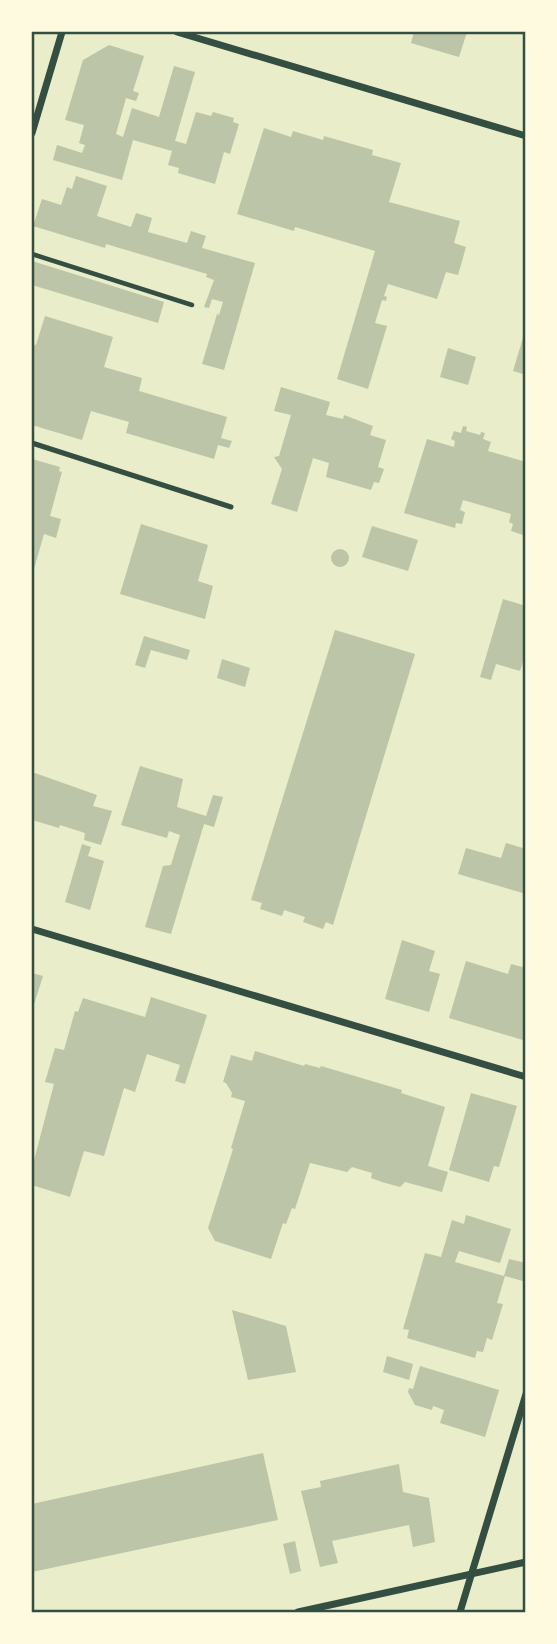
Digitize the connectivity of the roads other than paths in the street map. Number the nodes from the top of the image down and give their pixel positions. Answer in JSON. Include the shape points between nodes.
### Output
{"nodes":[{"id":1,"x":62,"y":32,"type":"edge"},
{"id":2,"x":177,"y":32,"type":"edge"},
{"id":3,"x":32,"y":133,"type":"edge"},
{"id":4,"x":526,"y":136,"type":"edge"},
{"id":5,"x":32,"y":443,"type":"edge"},
{"id":6,"x":230,"y":508,"type":"dead end"},
{"id":7,"x":32,"y":929,"type":"edge"},
{"id":8,"x":526,"y":1077,"type":"edge"},
{"id":9,"x":526,"y":1394,"type":"edge"},
{"id":10,"x":526,"y":1562,"type":"edge"},
{"id":11,"x":472,"y":1573,"type":"junction"},
{"id":12,"x":298,"y":1612,"type":"edge"},
{"id":13,"x":460,"y":1612,"type":"edge"}],
"edges":[{"from":1,"to":3,"type":"street"},
{"from":2,"to":4,"type":"street"},
{"from":5,"to":6,"type":"lane"},
{"from":7,"to":8,"type":"street"},
{"from":9,"to":11,"type":"street"},
{"from":10,"to":11,"type":"street"},
{"from":11,"to":12,"type":"street"},
{"from":11,"to":13,"type":"street"}]}
